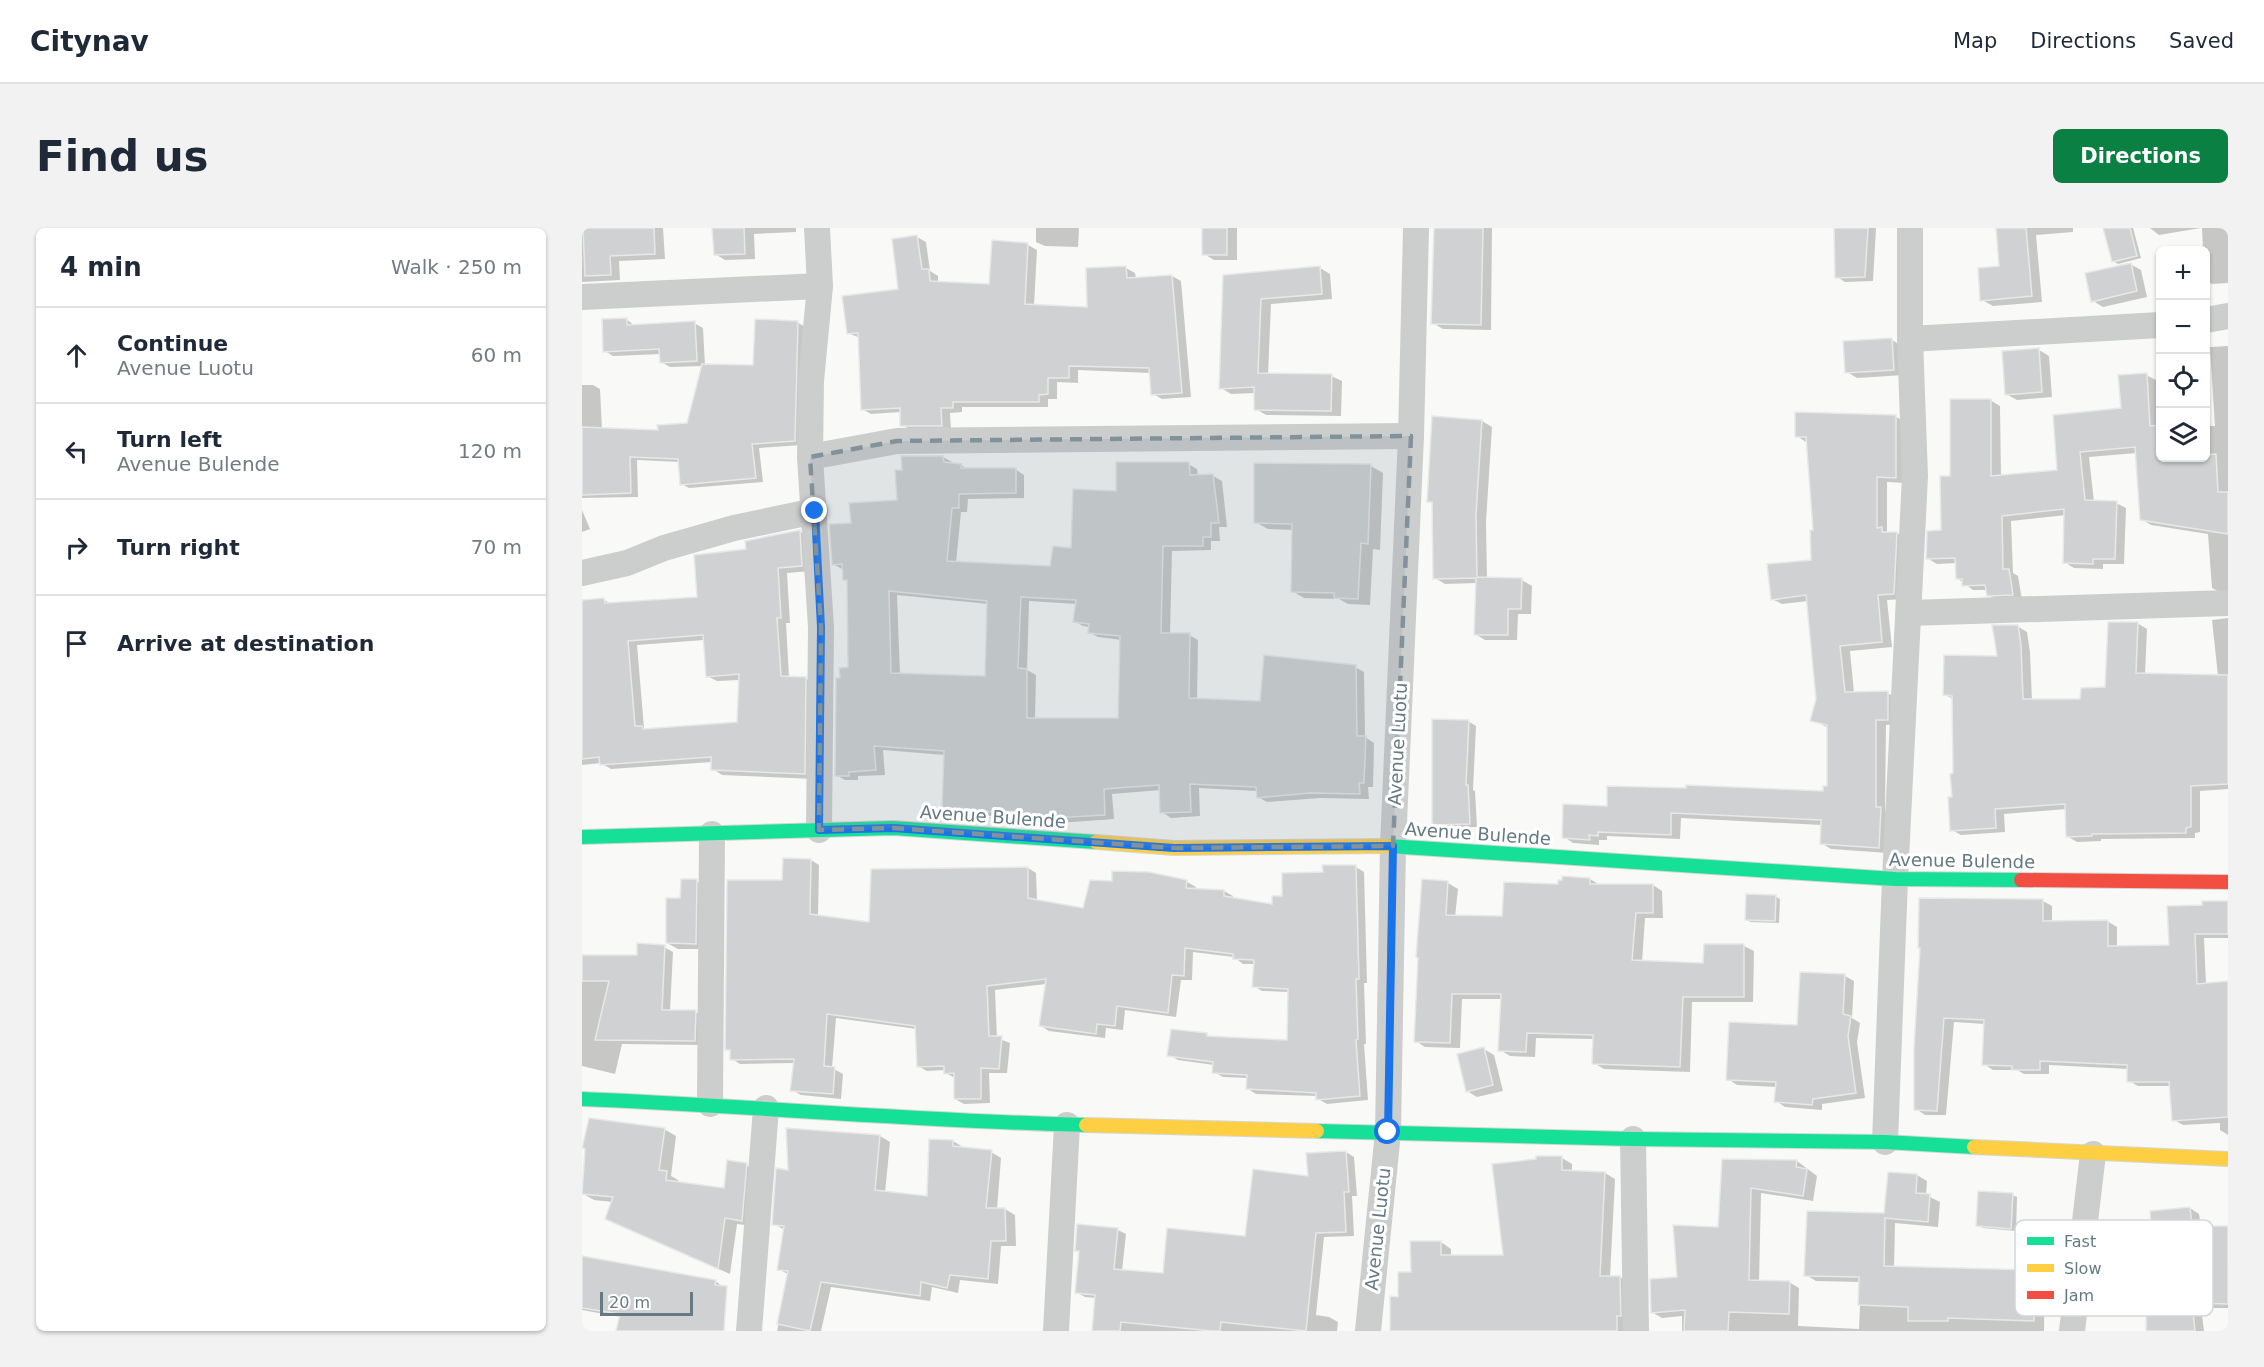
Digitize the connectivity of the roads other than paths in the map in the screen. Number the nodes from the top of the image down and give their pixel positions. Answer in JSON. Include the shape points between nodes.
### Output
{"nodes":[{"id":1,"x":817,"y":228,"type":"edge"},
{"id":2,"x":1416,"y":228,"type":"edge"},
{"id":3,"x":1910,"y":228,"type":"edge"},
{"id":4,"x":820,"y":286,"type":"junction"},
{"id":5,"x":582,"y":297,"type":"edge"},
{"id":6,"x":2228,"y":316,"type":"edge"},
{"id":7,"x":2210,"y":319,"type":"edge"},
{"id":8,"x":2156,"y":325,"type":"edge"},
{"id":9,"x":1910,"y":339,"type":"junction"},
{"id":10,"x":1412,"y":436,"type":"junction"},
{"id":11,"x":810,"y":457,"type":"junction"},
{"id":12,"x":815,"y":511,"type":"junction"},
{"id":13,"x":582,"y":573,"type":"edge"},
{"id":14,"x":2228,"y":603,"type":"edge"},
{"id":15,"x":1909,"y":613,"type":"junction"},
{"id":16,"x":819,"y":830,"type":"junction"},
{"id":17,"x":712,"y":834,"type":"junction"},
{"id":18,"x":582,"y":837,"type":"edge"},
{"id":19,"x":1393,"y":846,"type":"junction"},
{"id":20,"x":1895,"y":879,"type":"junction"},
{"id":21,"x":2228,"y":882,"type":"edge"},
{"id":22,"x":582,"y":1099,"type":"edge"},
{"id":23,"x":710,"y":1104,"type":"junction"},
{"id":24,"x":766,"y":1108,"type":"junction"},
{"id":25,"x":1067,"y":1125,"type":"junction"},
{"id":26,"x":1388,"y":1132,"type":"junction"},
{"id":27,"x":1633,"y":1139,"type":"junction"},
{"id":28,"x":1885,"y":1142,"type":"junction"},
{"id":29,"x":2093,"y":1154,"type":"junction"},
{"id":30,"x":2228,"y":1159,"type":"edge"},
{"id":31,"x":2085,"y":1220,"type":"edge"},
{"id":32,"x":2074,"y":1316,"type":"edge"},
{"id":33,"x":749,"y":1331,"type":"edge"},
{"id":34,"x":1056,"y":1331,"type":"edge"},
{"id":35,"x":1368,"y":1331,"type":"edge"},
{"id":36,"x":1636,"y":1331,"type":"edge"},
{"id":37,"x":2072,"y":1331,"type":"edge"}],
"edges":[{"from":1,"to":4,"type":"street"},
{"from":2,"to":10,"type":"street","name":"Avenue Luotu"},
{"from":3,"to":9,"type":"street"},
{"from":4,"to":5,"type":"street"},
{"from":4,"to":11,"type":"street","via":[[811,381]]},
{"from":6,"to":7,"type":"street"},
{"from":8,"to":9,"type":"street"},
{"from":9,"to":15,"type":"street","via":[[1915,476]]},
{"from":10,"to":11,"type":"street","via":[[897,441]]},
{"from":10,"to":19,"type":"street","name":"Avenue Luotu"},
{"from":11,"to":12,"type":"street"},
{"from":12,"to":13,"type":"street","via":[[734,528],[627,563]]},
{"from":12,"to":16,"type":"street","via":[[821,627]]},
{"from":14,"to":15,"type":"street"},
{"from":15,"to":20,"type":"street"},
{"from":16,"to":17,"type":"street","name":"Avenue Bulende"},
{"from":16,"to":19,"type":"street","name":"Avenue Bulende","via":[[893,828],[1174,848]]},
{"from":17,"to":18,"type":"street","name":"Avenue Bulende"},
{"from":17,"to":23,"type":"street"},
{"from":19,"to":20,"type":"street","name":"Avenue Bulende"},
{"from":19,"to":26,"type":"street","name":"Avenue Luotu"},
{"from":20,"to":21,"type":"street","name":"Avenue Bulende"},
{"from":20,"to":28,"type":"street"},
{"from":22,"to":23,"type":"street"},
{"from":23,"to":24,"type":"street"},
{"from":24,"to":25,"type":"street"},
{"from":24,"to":33,"type":"street"},
{"from":25,"to":26,"type":"street"},
{"from":25,"to":34,"type":"street"},
{"from":26,"to":27,"type":"street"},
{"from":26,"to":35,"type":"street","name":"Avenue Luotu"},
{"from":27,"to":28,"type":"street"},
{"from":27,"to":36,"type":"street"},
{"from":28,"to":29,"type":"street"},
{"from":29,"to":30,"type":"street"},
{"from":29,"to":31,"type":"street"},
{"from":32,"to":37,"type":"street"}]}
